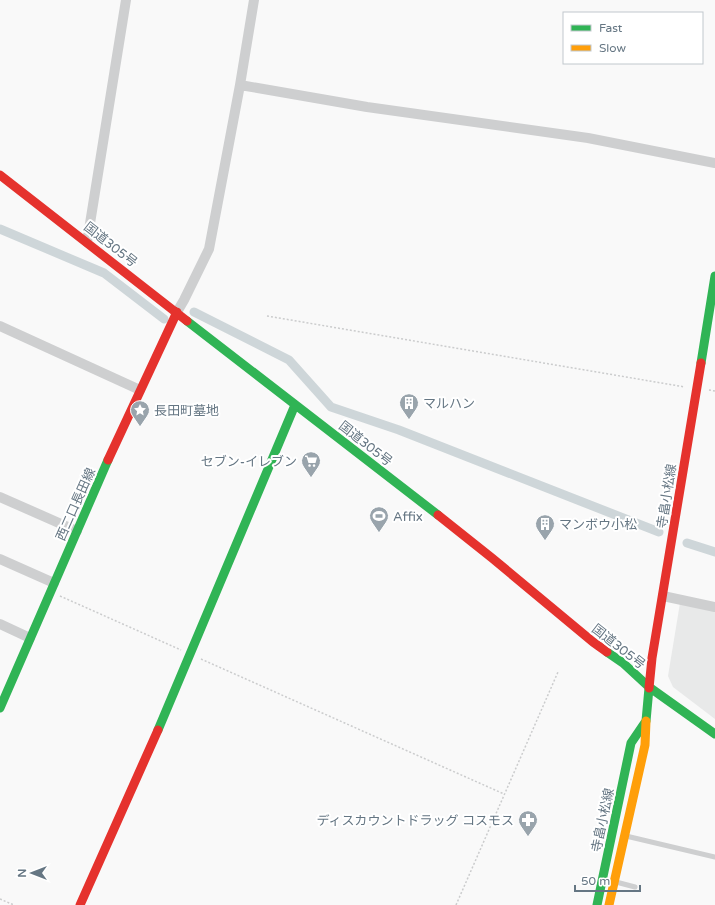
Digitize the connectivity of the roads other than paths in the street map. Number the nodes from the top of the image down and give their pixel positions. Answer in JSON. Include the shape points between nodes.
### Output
{"nodes":[{"id":1,"x":126,"y":0,"type":"edge"},
{"id":2,"x":254,"y":0,"type":"edge"},
{"id":3,"x":240,"y":85,"type":"junction"},
{"id":4,"x":715,"y":163,"type":"edge"},
{"id":5,"x":0,"y":175,"type":"edge"},
{"id":6,"x":87,"y":242,"type":"junction"},
{"id":7,"x":715,"y":276,"type":"edge"},
{"id":8,"x":177,"y":312,"type":"junction"},
{"id":9,"x":0,"y":326,"type":"edge"},
{"id":10,"x":140,"y":390,"type":"junction"},
{"id":11,"x":295,"y":405,"type":"junction"},
{"id":12,"x":0,"y":498,"type":"edge"},
{"id":13,"x":77,"y":531,"type":"junction"},
{"id":14,"x":0,"y":559,"type":"edge"},
{"id":15,"x":52,"y":587,"type":"junction"},
{"id":16,"x":663,"y":596,"type":"junction"},
{"id":17,"x":715,"y":607,"type":"edge"},
{"id":18,"x":0,"y":624,"type":"edge"},
{"id":19,"x":30,"y":638,"type":"junction"},
{"id":20,"x":649,"y":687,"type":"junction"},
{"id":21,"x":0,"y":708,"type":"edge"},
{"id":22,"x":646,"y":721,"type":"junction"},
{"id":23,"x":713,"y":731,"type":"edge"},
{"id":24,"x":625,"y":836,"type":"junction"},
{"id":25,"x":715,"y":857,"type":"edge"},
{"id":26,"x":615,"y":882,"type":"junction"},
{"id":27,"x":635,"y":887,"type":"dead end"},
{"id":28,"x":80,"y":905,"type":"edge"},
{"id":29,"x":597,"y":905,"type":"edge"},
{"id":30,"x":609,"y":905,"type":"edge"}],
"edges":[{"from":1,"to":6,"type":"street"},
{"from":2,"to":3,"type":"street"},
{"from":3,"to":4,"type":"street","via":[[367,107],[588,138]]},
{"from":3,"to":8,"type":"street","via":[[209,249]]},
{"from":5,"to":6,"type":"main road","name":"国道305号"},
{"from":6,"to":8,"type":"main road","name":"国道305号"},
{"from":7,"to":16,"type":"main road","name":"寺畠小松線"},
{"from":8,"to":10,"type":"main road","name":"西二口長田線"},
{"from":8,"to":11,"type":"main road","name":"国道305号"},
{"from":9,"to":10,"type":"street"},
{"from":10,"to":13,"type":"main road","name":"西二口長田線"},
{"from":11,"to":20,"type":"main road","name":"国道305号","via":[[486,554],[593,642],[623,663]]},
{"from":11,"to":28,"type":"main road"},
{"from":12,"to":13,"type":"street"},
{"from":13,"to":15,"type":"main road","name":"西二口長田線"},
{"from":14,"to":15,"type":"street"},
{"from":15,"to":19,"type":"main road","name":"西二口長田線"},
{"from":16,"to":17,"type":"street"},
{"from":16,"to":20,"type":"main road","name":"寺畠小松線"},
{"from":18,"to":19,"type":"street"},
{"from":19,"to":21,"type":"main road","name":"西二口長田線"},
{"from":20,"to":22,"type":"main road","name":"寺畠小松線"},
{"from":20,"to":23,"type":"main road","name":"国道305号"},
{"from":22,"to":24,"type":"main road","name":"寺畠小松線","via":[[645,745]]},
{"from":22,"to":29,"type":"main road","name":"寺畠小松線","via":[[631,743]]},
{"from":24,"to":25,"type":"lane"},
{"from":24,"to":26,"type":"main road","name":"寺畠小松線"},
{"from":26,"to":27,"type":"lane"},
{"from":26,"to":30,"type":"main road","name":"寺畠小松線"}]}
